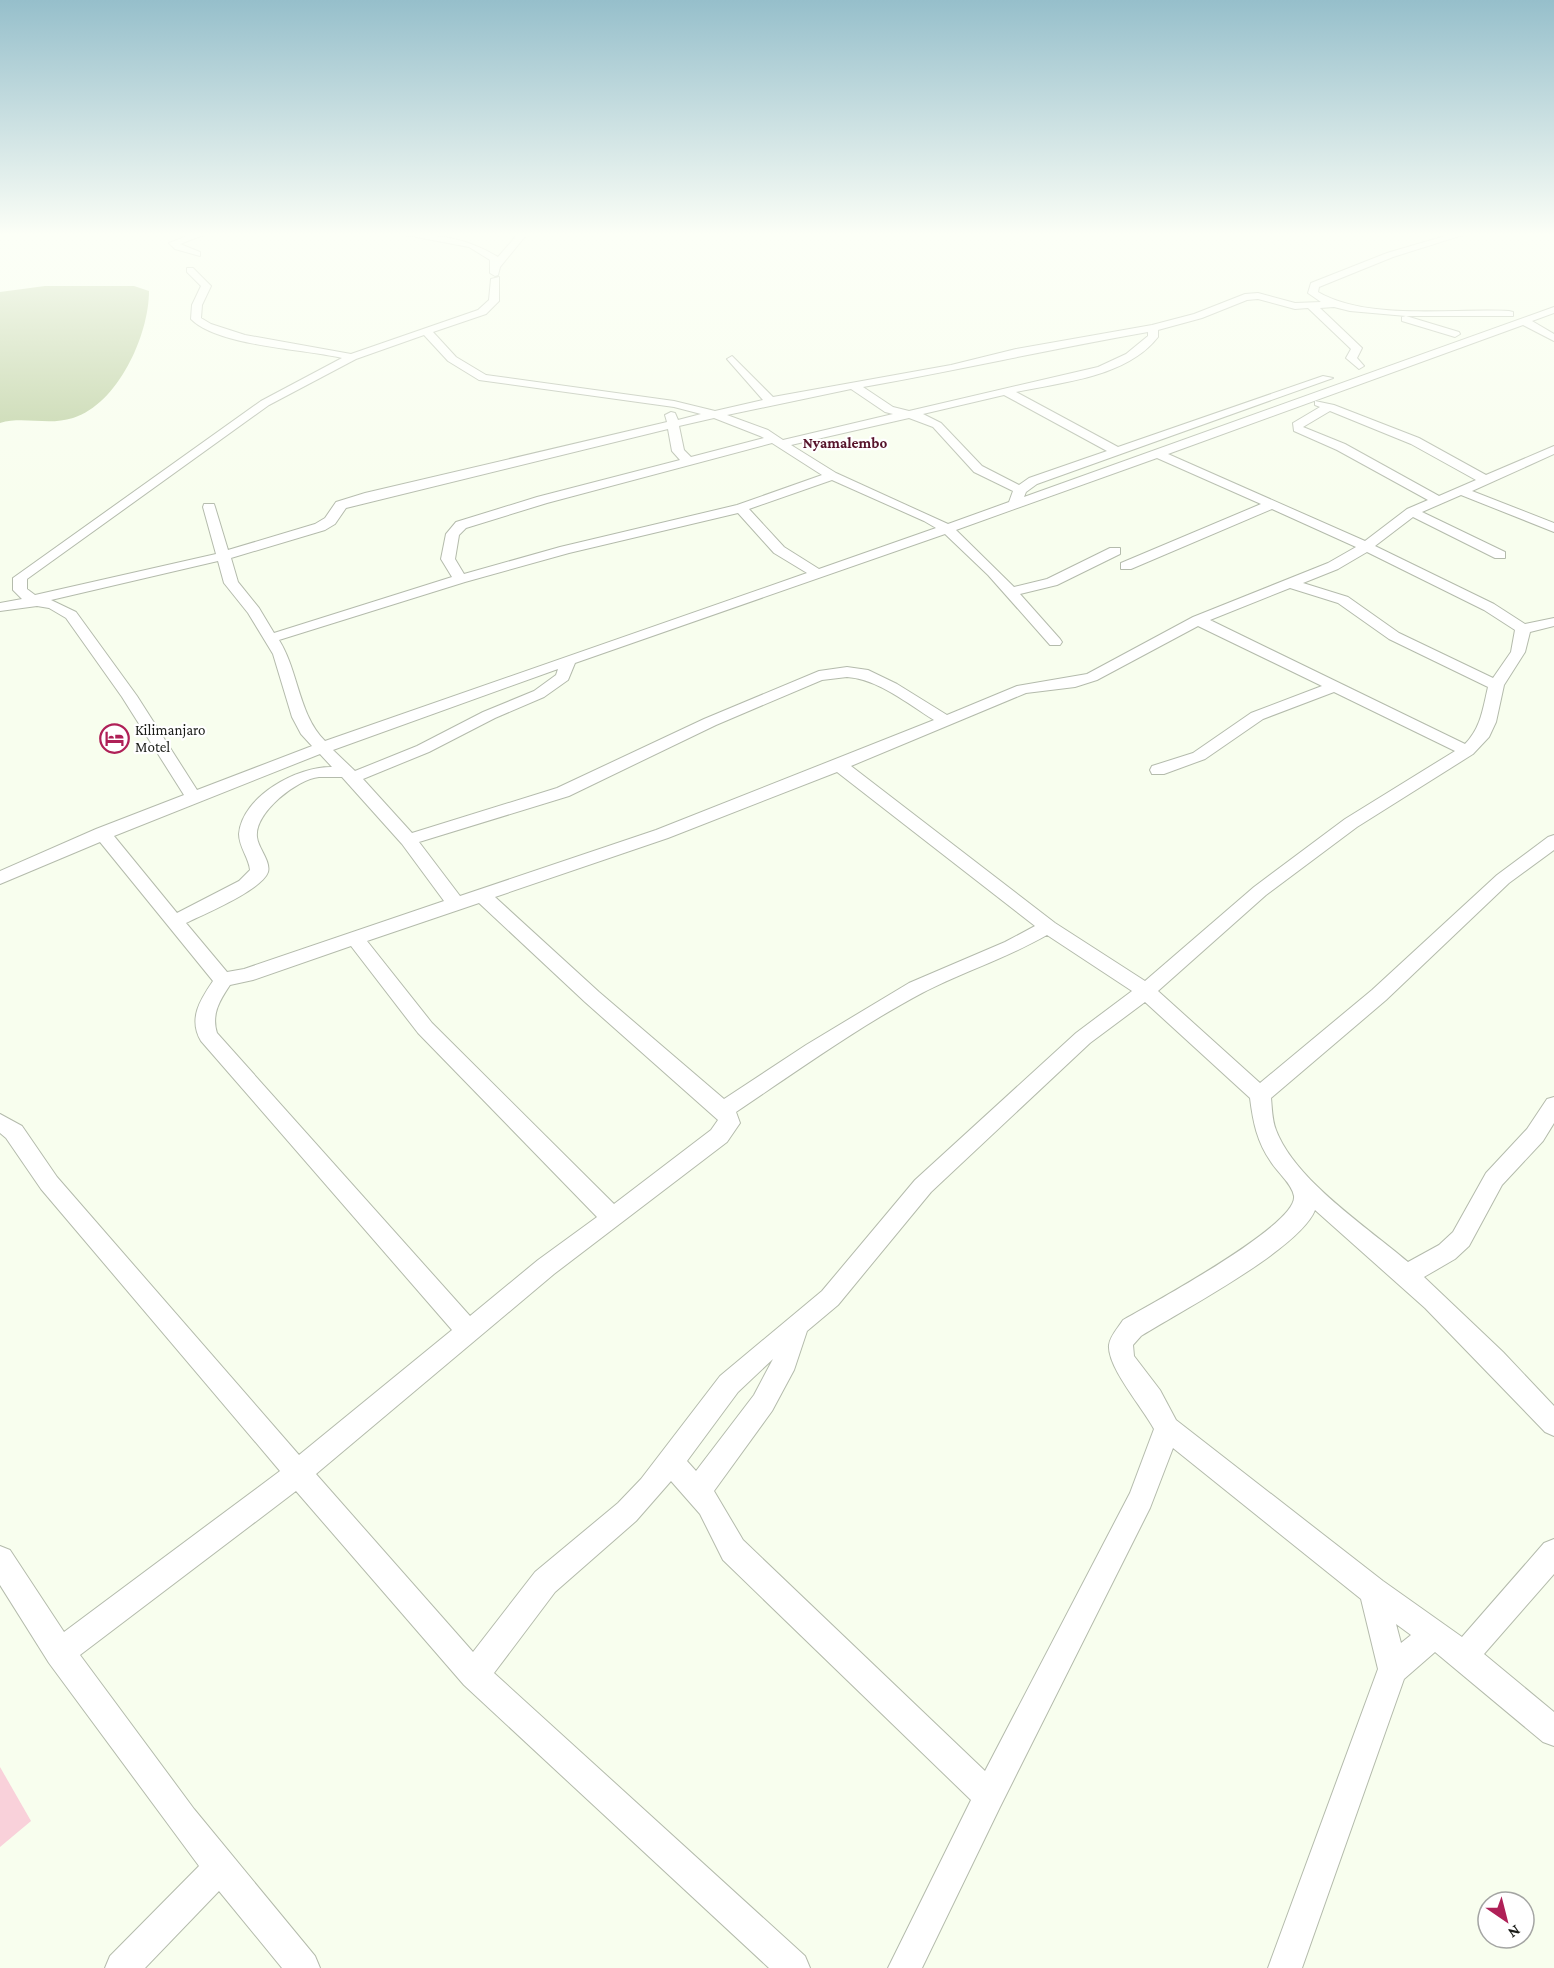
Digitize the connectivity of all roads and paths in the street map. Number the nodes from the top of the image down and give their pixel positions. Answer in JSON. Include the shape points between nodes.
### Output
{"nodes":[{"id":1,"x":205,"y":326,"type":"edge"},
{"id":2,"x":449,"y":326,"type":"edge"},
{"id":3,"x":1161,"y":326,"type":"edge"},
{"id":4,"x":1333,"y":326,"type":"edge"},
{"id":5,"x":1431,"y":326,"type":"edge"},
{"id":6,"x":1477,"y":326,"type":"edge"},
{"id":7,"x":1511,"y":326,"type":"edge"},
{"id":8,"x":1533,"y":326,"type":"edge"},
{"id":9,"x":1153,"y":328,"type":"junction"},
{"id":10,"x":428,"y":333,"type":"junction"},
{"id":11,"x":1455,"y":334,"type":"junction"},
{"id":12,"x":1554,"y":338,"type":"edge"},
{"id":13,"x":1391,"y":355,"type":"dead end"},
{"id":14,"x":352,"y":357,"type":"junction"},
{"id":15,"x":732,"y":359,"type":"dead end"},
{"id":16,"x":852,"y":385,"type":"junction"},
{"id":17,"x":1006,"y":392,"type":"junction"},
{"id":18,"x":1308,"y":399,"type":"junction"},
{"id":19,"x":660,"y":401,"type":"junction"},
{"id":20,"x":770,"y":401,"type":"junction"},
{"id":21,"x":1330,"y":407,"type":"junction"},
{"id":22,"x":906,"y":413,"type":"junction"},
{"id":23,"x":717,"y":415,"type":"junction"},
{"id":24,"x":674,"y":425,"type":"junction"},
{"id":25,"x":778,"y":441,"type":"junction"},
{"id":26,"x":1554,"y":450,"type":"edge"},
{"id":27,"x":1118,"y":452,"type":"junction"},
{"id":28,"x":1156,"y":453,"type":"junction"},
{"id":29,"x":690,"y":463,"type":"junction"},
{"id":30,"x":832,"y":476,"type":"junction"},
{"id":31,"x":1484,"y":479,"type":"junction"},
{"id":32,"x":1020,"y":490,"type":"junction"},
{"id":33,"x":1459,"y":490,"type":"junction"},
{"id":34,"x":1437,"y":500,"type":"junction"},
{"id":35,"x":1015,"y":504,"type":"junction"},
{"id":36,"x":1272,"y":504,"type":"junction"},
{"id":37,"x":210,"y":507,"type":"dead end"},
{"id":38,"x":741,"y":508,"type":"junction"},
{"id":39,"x":1412,"y":512,"type":"junction"},
{"id":40,"x":1554,"y":528,"type":"edge"},
{"id":41,"x":946,"y":529,"type":"junction"},
{"id":42,"x":1367,"y":546,"type":"junction"},
{"id":43,"x":1115,"y":550,"type":"dead end"},
{"id":44,"x":1500,"y":555,"type":"dead end"},
{"id":45,"x":223,"y":556,"type":"junction"},
{"id":46,"x":1126,"y":566,"type":"dead end"},
{"id":47,"x":818,"y":574,"type":"junction"},
{"id":48,"x":460,"y":579,"type":"junction"},
{"id":49,"x":1291,"y":584,"type":"junction"},
{"id":50,"x":1011,"y":592,"type":"junction"},
{"id":51,"x":32,"y":600,"type":"junction"},
{"id":52,"x":0,"y":607,"type":"edge"},
{"id":53,"x":1198,"y":620,"type":"junction"},
{"id":54,"x":1554,"y":622,"type":"edge"},
{"id":55,"x":1523,"y":629,"type":"junction"},
{"id":56,"x":272,"y":638,"type":"junction"},
{"id":57,"x":1055,"y":642,"type":"dead end"},
{"id":58,"x":568,"y":662,"type":"junction"},
{"id":59,"x":1496,"y":685,"type":"junction"},
{"id":60,"x":1334,"y":687,"type":"junction"},
{"id":61,"x":946,"y":721,"type":"junction"},
{"id":62,"x":320,"y":748,"type":"junction"},
{"id":63,"x":1467,"y":751,"type":"junction"},
{"id":64,"x":839,"y":765,"type":"junction"},
{"id":65,"x":1158,"y":770,"type":"dead end"},
{"id":66,"x":349,"y":775,"type":"junction"},
{"id":67,"x":193,"y":796,"type":"junction"},
{"id":68,"x":102,"y":833,"type":"junction"},
{"id":69,"x":408,"y":840,"type":"junction"},
{"id":70,"x":1554,"y":841,"type":"edge"},
{"id":71,"x":0,"y":878,"type":"edge"},
{"id":72,"x":482,"y":896,"type":"junction"},
{"id":73,"x":456,"y":904,"type":"junction"},
{"id":74,"x":174,"y":922,"type":"junction"},
{"id":75,"x":1048,"y":927,"type":"junction"},
{"id":76,"x":355,"y":938,"type":"junction"},
{"id":77,"x":224,"y":979,"type":"junction"},
{"id":78,"x":1146,"y":991,"type":"junction"},
{"id":79,"x":1260,"y":1095,"type":"junction"},
{"id":80,"x":1554,"y":1105,"type":"edge"},
{"id":81,"x":723,"y":1110,"type":"junction"},
{"id":82,"x":0,"y":1122,"type":"edge"},
{"id":83,"x":1303,"y":1187,"type":"junction"},
{"id":84,"x":611,"y":1216,"type":"junction"},
{"id":85,"x":1408,"y":1274,"type":"junction"},
{"id":86,"x":798,"y":1323,"type":"junction"},
{"id":87,"x":469,"y":1332,"type":"junction"},
{"id":88,"x":1554,"y":1424,"type":"edge"},
{"id":89,"x":1167,"y":1428,"type":"junction"},
{"id":90,"x":670,"y":1461,"type":"junction"},
{"id":91,"x":297,"y":1474,"type":"junction"},
{"id":92,"x":696,"y":1493,"type":"junction"},
{"id":93,"x":1554,"y":1553,"type":"edge"},
{"id":94,"x":0,"y":1560,"type":"edge"},
{"id":95,"x":1373,"y":1591,"type":"junction"},
{"id":96,"x":1434,"y":1634,"type":"junction"},
{"id":97,"x":59,"y":1653,"type":"junction"},
{"id":98,"x":1464,"y":1656,"type":"junction"},
{"id":99,"x":1393,"y":1669,"type":"junction"},
{"id":100,"x":474,"y":1675,"type":"junction"},
{"id":101,"x":1554,"y":1731,"type":"edge"},
{"id":102,"x":989,"y":1796,"type":"junction"},
{"id":103,"x":218,"y":1869,"type":"junction"},
{"id":104,"x":915,"y":1964,"type":"edge"},
{"id":105,"x":122,"y":1968,"type":"edge"},
{"id":106,"x":303,"y":1968,"type":"edge"},
{"id":107,"x":793,"y":1968,"type":"edge"},
{"id":108,"x":1285,"y":1968,"type":"edge"}],
"edges":[{"from":1,"to":14,"type":"street","via":[[232,335]]},
{"from":2,"to":10,"type":"street"},
{"from":3,"to":9,"type":"street"},
{"from":4,"to":27,"type":"street","via":[[1345,341],[1357,348],[1351,358],[1365,364]]},
{"from":5,"to":11,"type":"street"},
{"from":6,"to":11,"type":"street"},
{"from":7,"to":18,"type":"street"},
{"from":8,"to":12,"type":"street"},
{"from":9,"to":16,"type":"street"},
{"from":9,"to":17,"type":"street","via":[[1151,340],[1113,365]]},
{"from":10,"to":14,"type":"street"},
{"from":10,"to":19,"type":"street","via":[[452,359],[483,378]]},
{"from":11,"to":13,"type":"street"},
{"from":14,"to":51,"type":"street","via":[[240,419],[20,578],[20,590]]},
{"from":15,"to":20,"type":"street"},
{"from":16,"to":20,"type":"street"},
{"from":16,"to":22,"type":"street","via":[[880,405]]},
{"from":17,"to":22,"type":"street"},
{"from":17,"to":27,"type":"street"},
{"from":18,"to":21,"type":"street"},
{"from":18,"to":28,"type":"street"},
{"from":19,"to":23,"type":"street"},
{"from":19,"to":24,"type":"street","via":[[670,412]]},
{"from":20,"to":23,"type":"street"},
{"from":21,"to":31,"type":"street","via":[[1415,441]]},
{"from":21,"to":34,"type":"street","via":[[1303,420],[1298,429],[1341,447]]},
{"from":22,"to":25,"type":"street"},
{"from":22,"to":32,"type":"street","via":[[937,425],[973,465]]},
{"from":23,"to":24,"type":"street"},
{"from":23,"to":25,"type":"street"},
{"from":24,"to":29,"type":"street","via":[[678,451]]},
{"from":24,"to":45,"type":"street","via":[[352,501],[338,507],[330,521],[320,527]]},
{"from":25,"to":29,"type":"street"},
{"from":25,"to":30,"type":"street"},
{"from":26,"to":31,"type":"street"},
{"from":27,"to":32,"type":"street","via":[[1044,477]]},
{"from":28,"to":35,"type":"street"},
{"from":28,"to":36,"type":"street"},
{"from":29,"to":48,"type":"street","via":[[461,525],[453,534],[448,559]]},
{"from":30,"to":38,"type":"street"},
{"from":30,"to":41,"type":"street"},
{"from":31,"to":33,"type":"street"},
{"from":32,"to":35,"type":"street"},
{"from":33,"to":34,"type":"street"},
{"from":33,"to":40,"type":"street"},
{"from":34,"to":39,"type":"street"},
{"from":35,"to":41,"type":"street"},
{"from":36,"to":42,"type":"street"},
{"from":36,"to":46,"type":"street"},
{"from":37,"to":45,"type":"street"},
{"from":38,"to":47,"type":"street","via":[[779,549]]},
{"from":38,"to":48,"type":"street"},
{"from":39,"to":42,"type":"street"},
{"from":39,"to":44,"type":"street"},
{"from":41,"to":47,"type":"street"},
{"from":41,"to":50,"type":"street"},
{"from":42,"to":49,"type":"street"},
{"from":42,"to":55,"type":"street","via":[[1489,607]]},
{"from":43,"to":50,"type":"street","via":[[1052,582]]},
{"from":45,"to":51,"type":"street"},
{"from":45,"to":56,"type":"street","via":[[231,583]]},
{"from":47,"to":58,"type":"street"},
{"from":48,"to":56,"type":"street"},
{"from":49,"to":53,"type":"street"},
{"from":49,"to":59,"type":"street","via":[[1343,600],[1394,636]]},
{"from":50,"to":57,"type":"street"},
{"from":51,"to":52,"type":"street"},
{"from":51,"to":67,"type":"street","via":[[63,608],[78,623]]},
{"from":53,"to":60,"type":"street"},
{"from":53,"to":61,"type":"street","via":[[1085,680],[1022,689]]},
{"from":54,"to":55,"type":"street"},
{"from":55,"to":59,"type":"street","via":[[1518,652]]},
{"from":56,"to":62,"type":"street","via":[[303,725]]},
{"from":58,"to":62,"type":"street"},
{"from":58,"to":66,"type":"street","via":[[563,677],[539,694],[423,749]]},
{"from":59,"to":63,"type":"street","via":[[1488,722],[1481,737]]},
{"from":60,"to":63,"type":"street"},
{"from":60,"to":65,"type":"street","via":[[1257,716],[1199,756]]},
{"from":61,"to":64,"type":"street"},
{"from":61,"to":69,"type":"street","via":[[863,673],[819,676],[710,722],[563,792]]},
{"from":62,"to":66,"type":"street"},
{"from":62,"to":67,"type":"street"},
{"from":63,"to":78,"type":"street","via":[[1304,857],[1220,924]]},
{"from":64,"to":72,"type":"street","via":[[662,834]]},
{"from":64,"to":75,"type":"street"},
{"from":66,"to":69,"type":"street"},
{"from":66,"to":74,"type":"street","via":[[308,773],[276,792],[249,830],[248,841],[259,872],[245,885]]},
{"from":67,"to":68,"type":"street"},
{"from":68,"to":71,"type":"street"},
{"from":68,"to":74,"type":"street"},
{"from":69,"to":73,"type":"street"},
{"from":70,"to":79,"type":"street","via":[[1503,879],[1385,990]]},
{"from":72,"to":73,"type":"street"},
{"from":72,"to":81,"type":"street"},
{"from":73,"to":76,"type":"street"},
{"from":74,"to":77,"type":"street"},
{"from":75,"to":78,"type":"street"},
{"from":75,"to":81,"type":"street","via":[[1002,952],[916,988]]},
{"from":76,"to":77,"type":"street"},
{"from":76,"to":84,"type":"street","via":[[425,1028]]},
{"from":77,"to":87,"type":"street","via":[[206,1006],[203,1020],[208,1036]]},
{"from":78,"to":79,"type":"street"},
{"from":78,"to":86,"type":"street","via":[[1083,1038],[923,1186],[830,1298]]},
{"from":79,"to":83,"type":"street","via":[[1264,1128],[1278,1155]]},
{"from":80,"to":85,"type":"street","via":[[1535,1135],[1494,1179],[1461,1239],[1447,1252]]},
{"from":81,"to":84,"type":"street","via":[[729,1123],[718,1136],[681,1168]]},
{"from":82,"to":91,"type":"street","via":[[14,1132],[49,1183]]},
{"from":83,"to":85,"type":"street"},
{"from":83,"to":89,"type":"street","via":[[1303,1212],[1290,1227],[1126,1334],[1120,1351],[1122,1359]]},
{"from":84,"to":87,"type":"street"},
{"from":85,"to":88,"type":"street","via":[[1503,1367]]},
{"from":86,"to":90,"type":"street","via":[[729,1384]]},
{"from":86,"to":92,"type":"street","via":[[782,1370],[763,1403]]},
{"from":87,"to":91,"type":"street"},
{"from":89,"to":95,"type":"street"},
{"from":89,"to":102,"type":"street","via":[[1141,1499]]},
{"from":90,"to":92,"type":"street"},
{"from":90,"to":100,"type":"street","via":[[627,1512],[545,1582]]},
{"from":91,"to":97,"type":"street"},
{"from":91,"to":100,"type":"street"},
{"from":92,"to":102,"type":"street","via":[[709,1505],[733,1550]]},
{"from":93,"to":98,"type":"street"},
{"from":94,"to":97,"type":"street"},
{"from":95,"to":96,"type":"street"},
{"from":95,"to":99,"type":"street"},
{"from":96,"to":98,"type":"street"},
{"from":96,"to":99,"type":"street"},
{"from":97,"to":103,"type":"street"},
{"from":98,"to":101,"type":"street"},
{"from":99,"to":108,"type":"street"},
{"from":100,"to":107,"type":"street"},
{"from":102,"to":104,"type":"street"},
{"from":103,"to":105,"type":"street"},
{"from":103,"to":106,"type":"street"}]}
